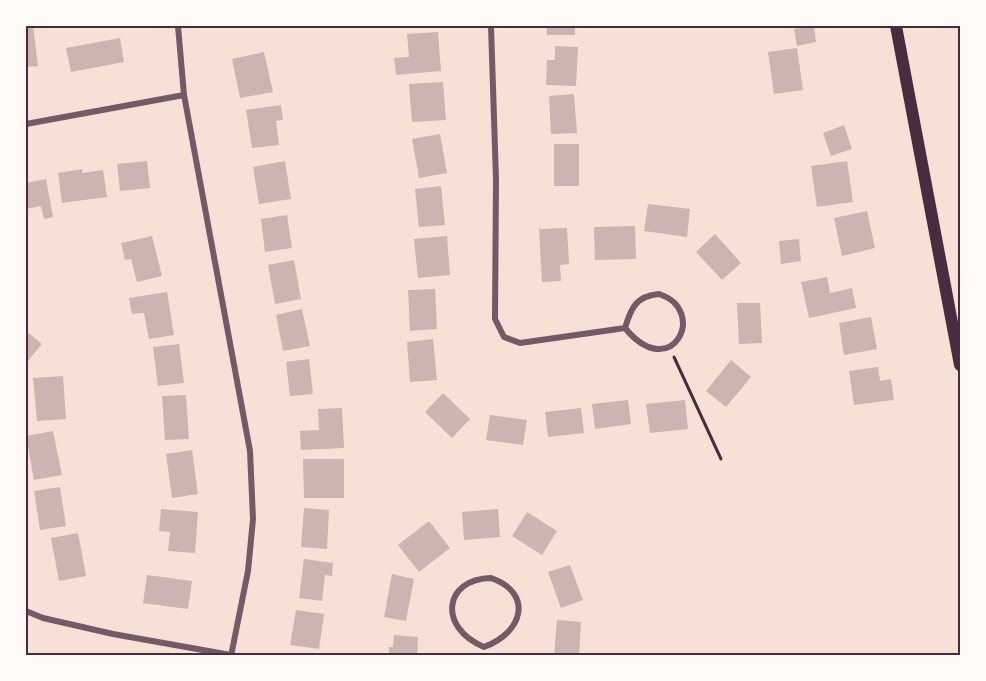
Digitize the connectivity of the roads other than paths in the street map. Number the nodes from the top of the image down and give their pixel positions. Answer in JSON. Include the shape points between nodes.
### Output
{"nodes":[{"id":1,"x":178,"y":26,"type":"edge"},
{"id":2,"x":491,"y":26,"type":"edge"},
{"id":3,"x":896,"y":26,"type":"edge"},
{"id":4,"x":184,"y":95,"type":"junction"},
{"id":5,"x":26,"y":124,"type":"edge"},
{"id":6,"x":625,"y":328,"type":"junction"},
{"id":7,"x":959,"y":350,"type":"edge"},
{"id":8,"x":960,"y":365,"type":"edge"},
{"id":9,"x":26,"y":611,"type":"edge"},
{"id":10,"x":484,"y":647,"type":"junction"},
{"id":11,"x":231,"y":655,"type":"edge"},
{"id":12,"x":484,"y":656,"type":"edge"}],
"edges":[{"from":1,"to":4,"type":"street"},
{"from":2,"to":6,"type":"street","via":[[495,319],[504,337],[520,343]]},
{"from":3,"to":7,"type":"main road"},
{"from":4,"to":5,"type":"street"},
{"from":4,"to":11,"type":"street","via":[[250,452],[253,519]]},
{"from":6,"to":6,"type":"street","via":[[637,343],[655,350],[669,346],[679,336],[683,318],[680,309],[659,294],[642,298],[630,310]]},
{"from":7,"to":8,"type":"main road"},
{"from":9,"to":11,"type":"street","via":[[103,632]]},
{"from":10,"to":10,"type":"street","via":[[512,632],[519,611],[509,588],[491,578],[467,583],[458,591],[452,607],[457,629]]},
{"from":10,"to":12,"type":"street"}]}
